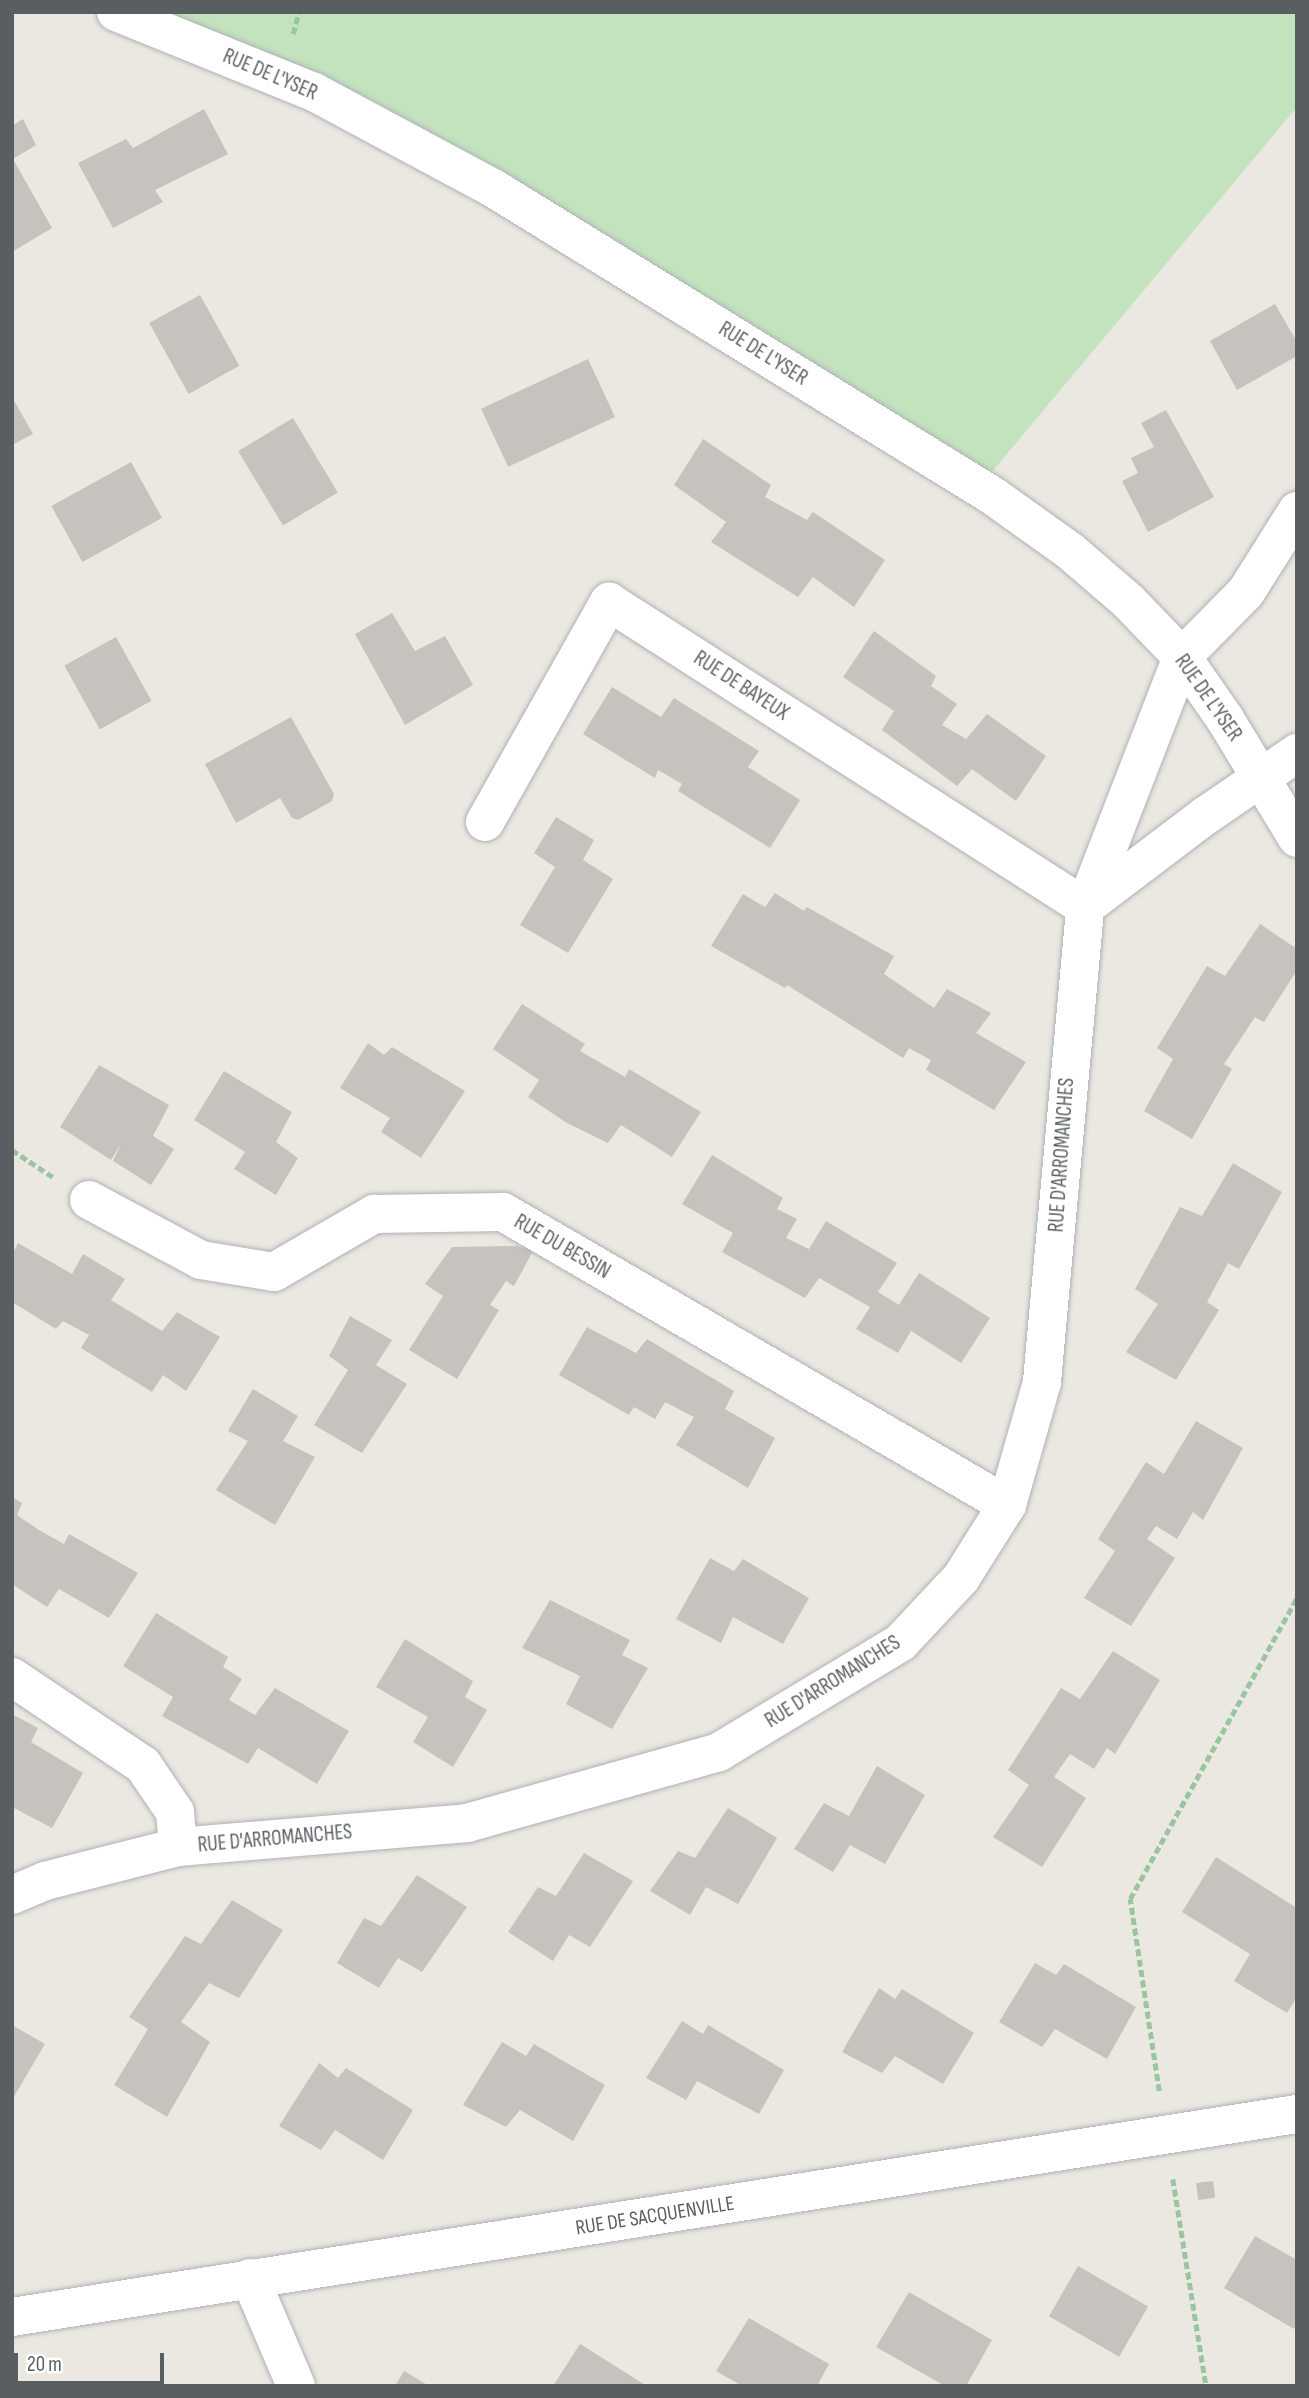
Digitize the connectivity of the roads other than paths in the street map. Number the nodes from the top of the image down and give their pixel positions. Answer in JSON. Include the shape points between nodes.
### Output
{"nodes":[{"id":1,"x":116,"y":12,"type":"edge"},
{"id":2,"x":1297,"y":511,"type":"edge"},
{"id":3,"x":1182,"y":657,"type":"junction"},
{"id":4,"x":1297,"y":753,"type":"edge"},
{"id":5,"x":1261,"y":777,"type":"junction"},
{"id":6,"x":485,"y":822,"type":"dead end"},
{"id":7,"x":1297,"y":838,"type":"edge"},
{"id":8,"x":1085,"y":907,"type":"junction"},
{"id":9,"x":89,"y":1200,"type":"dead end"},
{"id":10,"x":1007,"y":1505,"type":"junction"},
{"id":11,"x":12,"y":1676,"type":"edge"},
{"id":12,"x":178,"y":1847,"type":"junction"},
{"id":13,"x":12,"y":1895,"type":"edge"},
{"id":14,"x":1297,"y":2114,"type":"edge"},
{"id":15,"x":250,"y":2278,"type":"junction"},
{"id":16,"x":12,"y":2317,"type":"edge"},
{"id":17,"x":296,"y":2386,"type":"edge"}],
"edges":[{"from":1,"to":3,"type":"street","name":"RUE DE L'YSER","via":[[314,92],[493,188],[993,496],[1070,551],[1129,602]]},
{"from":2,"to":3,"type":"street","via":[[1246,592]]},
{"from":3,"to":5,"type":"street","name":"RUE DE L'YSER"},
{"from":3,"to":8,"type":"street","name":"RUE D'ARROMANCHES"},
{"from":4,"to":5,"type":"street"},
{"from":5,"to":7,"type":"street","name":"RUE DE L'YSER"},
{"from":5,"to":8,"type":"street"},
{"from":6,"to":8,"type":"street","name":"RUE DE BAYEUX","via":[[609,602]]},
{"from":8,"to":10,"type":"street","name":"RUE D'ARROMANCHES","via":[[1042,1382]]},
{"from":9,"to":10,"type":"street","name":"RUE DU BESSIN","via":[[201,1261],[274,1272],[374,1214],[503,1212]]},
{"from":10,"to":12,"type":"street","name":"RUE D'ARROMANCHES","via":[[961,1578],[901,1642],[719,1752],[467,1822]]},
{"from":11,"to":12,"type":"street","via":[[144,1765],[176,1812]]},
{"from":12,"to":13,"type":"street","name":"RUE D'ARROMANCHES","via":[[45,1881]]},
{"from":14,"to":15,"type":"street","name":"RUE DE SACQUENVILLE"},
{"from":15,"to":16,"type":"street","name":"RUE DE SACQUENVILLE"},
{"from":15,"to":17,"type":"street"}]}
